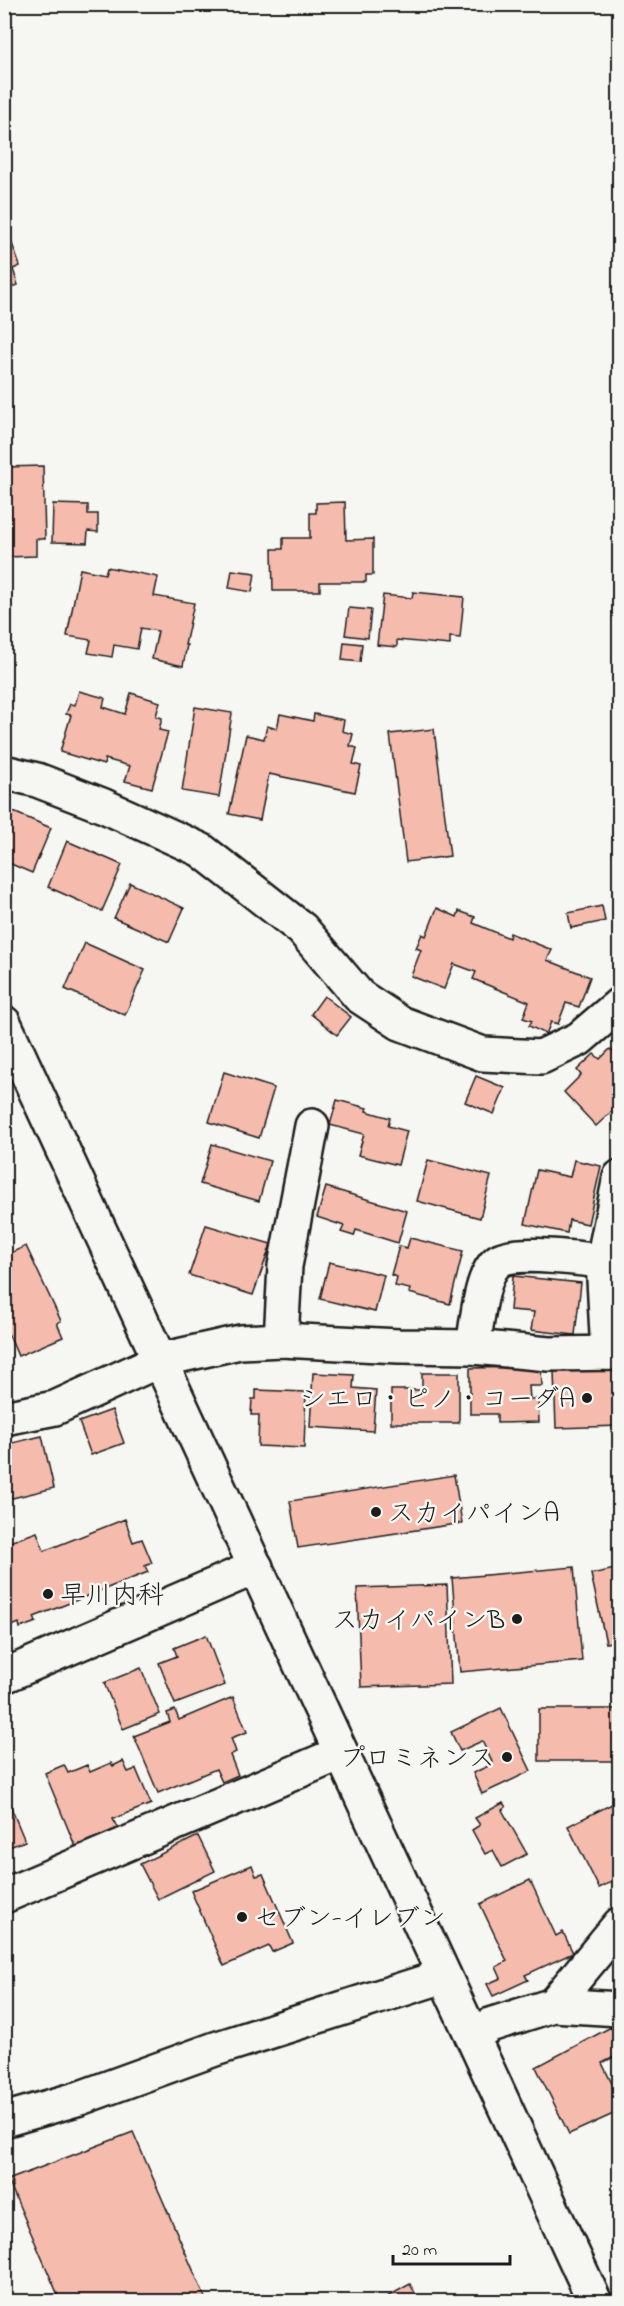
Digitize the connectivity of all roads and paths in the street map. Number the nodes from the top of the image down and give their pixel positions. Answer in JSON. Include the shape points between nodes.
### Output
{"nodes":[{"id":1,"x":4,"y":772,"type":"edge"},
{"id":2,"x":620,"y":1004,"type":"edge"},
{"id":3,"x":4,"y":1023,"type":"edge"},
{"id":4,"x":312,"y":1126,"type":"dead end"},
{"id":5,"x":620,"y":1177,"type":"edge"},
{"id":6,"x":603,"y":1261,"type":"junction"},
{"id":7,"x":281,"y":1340,"type":"junction"},
{"id":8,"x":473,"y":1347,"type":"junction"},
{"id":9,"x":614,"y":1353,"type":"edge"},
{"id":10,"x":160,"y":1360,"type":"junction"},
{"id":11,"x":4,"y":1418,"type":"edge"},
{"id":12,"x":256,"y":1568,"type":"junction"},
{"id":13,"x":4,"y":1676,"type":"edge"},
{"id":14,"x":341,"y":1752,"type":"junction"},
{"id":15,"x":4,"y":1896,"type":"edge"},
{"id":16,"x":620,"y":1924,"type":"edge"},
{"id":17,"x":444,"y":1976,"type":"junction"},
{"id":18,"x":553,"y":2005,"type":"junction"},
{"id":19,"x":620,"y":2009,"type":"edge"},
{"id":20,"x":472,"y":2036,"type":"junction"},
{"id":21,"x":4,"y":2121,"type":"edge"},
{"id":22,"x":595,"y":2301,"type":"edge"}],
"edges":[{"from":1,"to":2,"type":"street","via":[[37,780],[104,806],[201,850],[302,929],[359,996],[400,1023],[483,1054],[540,1056],[579,1038]]},
{"from":3,"to":10,"type":"street"},
{"from":4,"to":7,"type":"street","via":[[285,1266]]},
{"from":5,"to":6,"type":"street"},
{"from":6,"to":8,"type":"street","via":[[515,1254],[497,1261],[486,1280]]},
{"from":6,"to":9,"type":"street"},
{"from":7,"to":8,"type":"street"},
{"from":7,"to":10,"type":"street","via":[[240,1342]]},
{"from":8,"to":9,"type":"street","via":[[549,1354]]},
{"from":10,"to":11,"type":"street","via":[[56,1408]]},
{"from":10,"to":12,"type":"street"},
{"from":12,"to":13,"type":"street"},
{"from":12,"to":14,"type":"street"},
{"from":14,"to":15,"type":"street"},
{"from":14,"to":17,"type":"street"},
{"from":16,"to":18,"type":"street"},
{"from":17,"to":20,"type":"street"},
{"from":17,"to":21,"type":"street"},
{"from":18,"to":19,"type":"street"},
{"from":18,"to":20,"type":"street","via":[[490,2025]]},
{"from":20,"to":22,"type":"street"}]}
